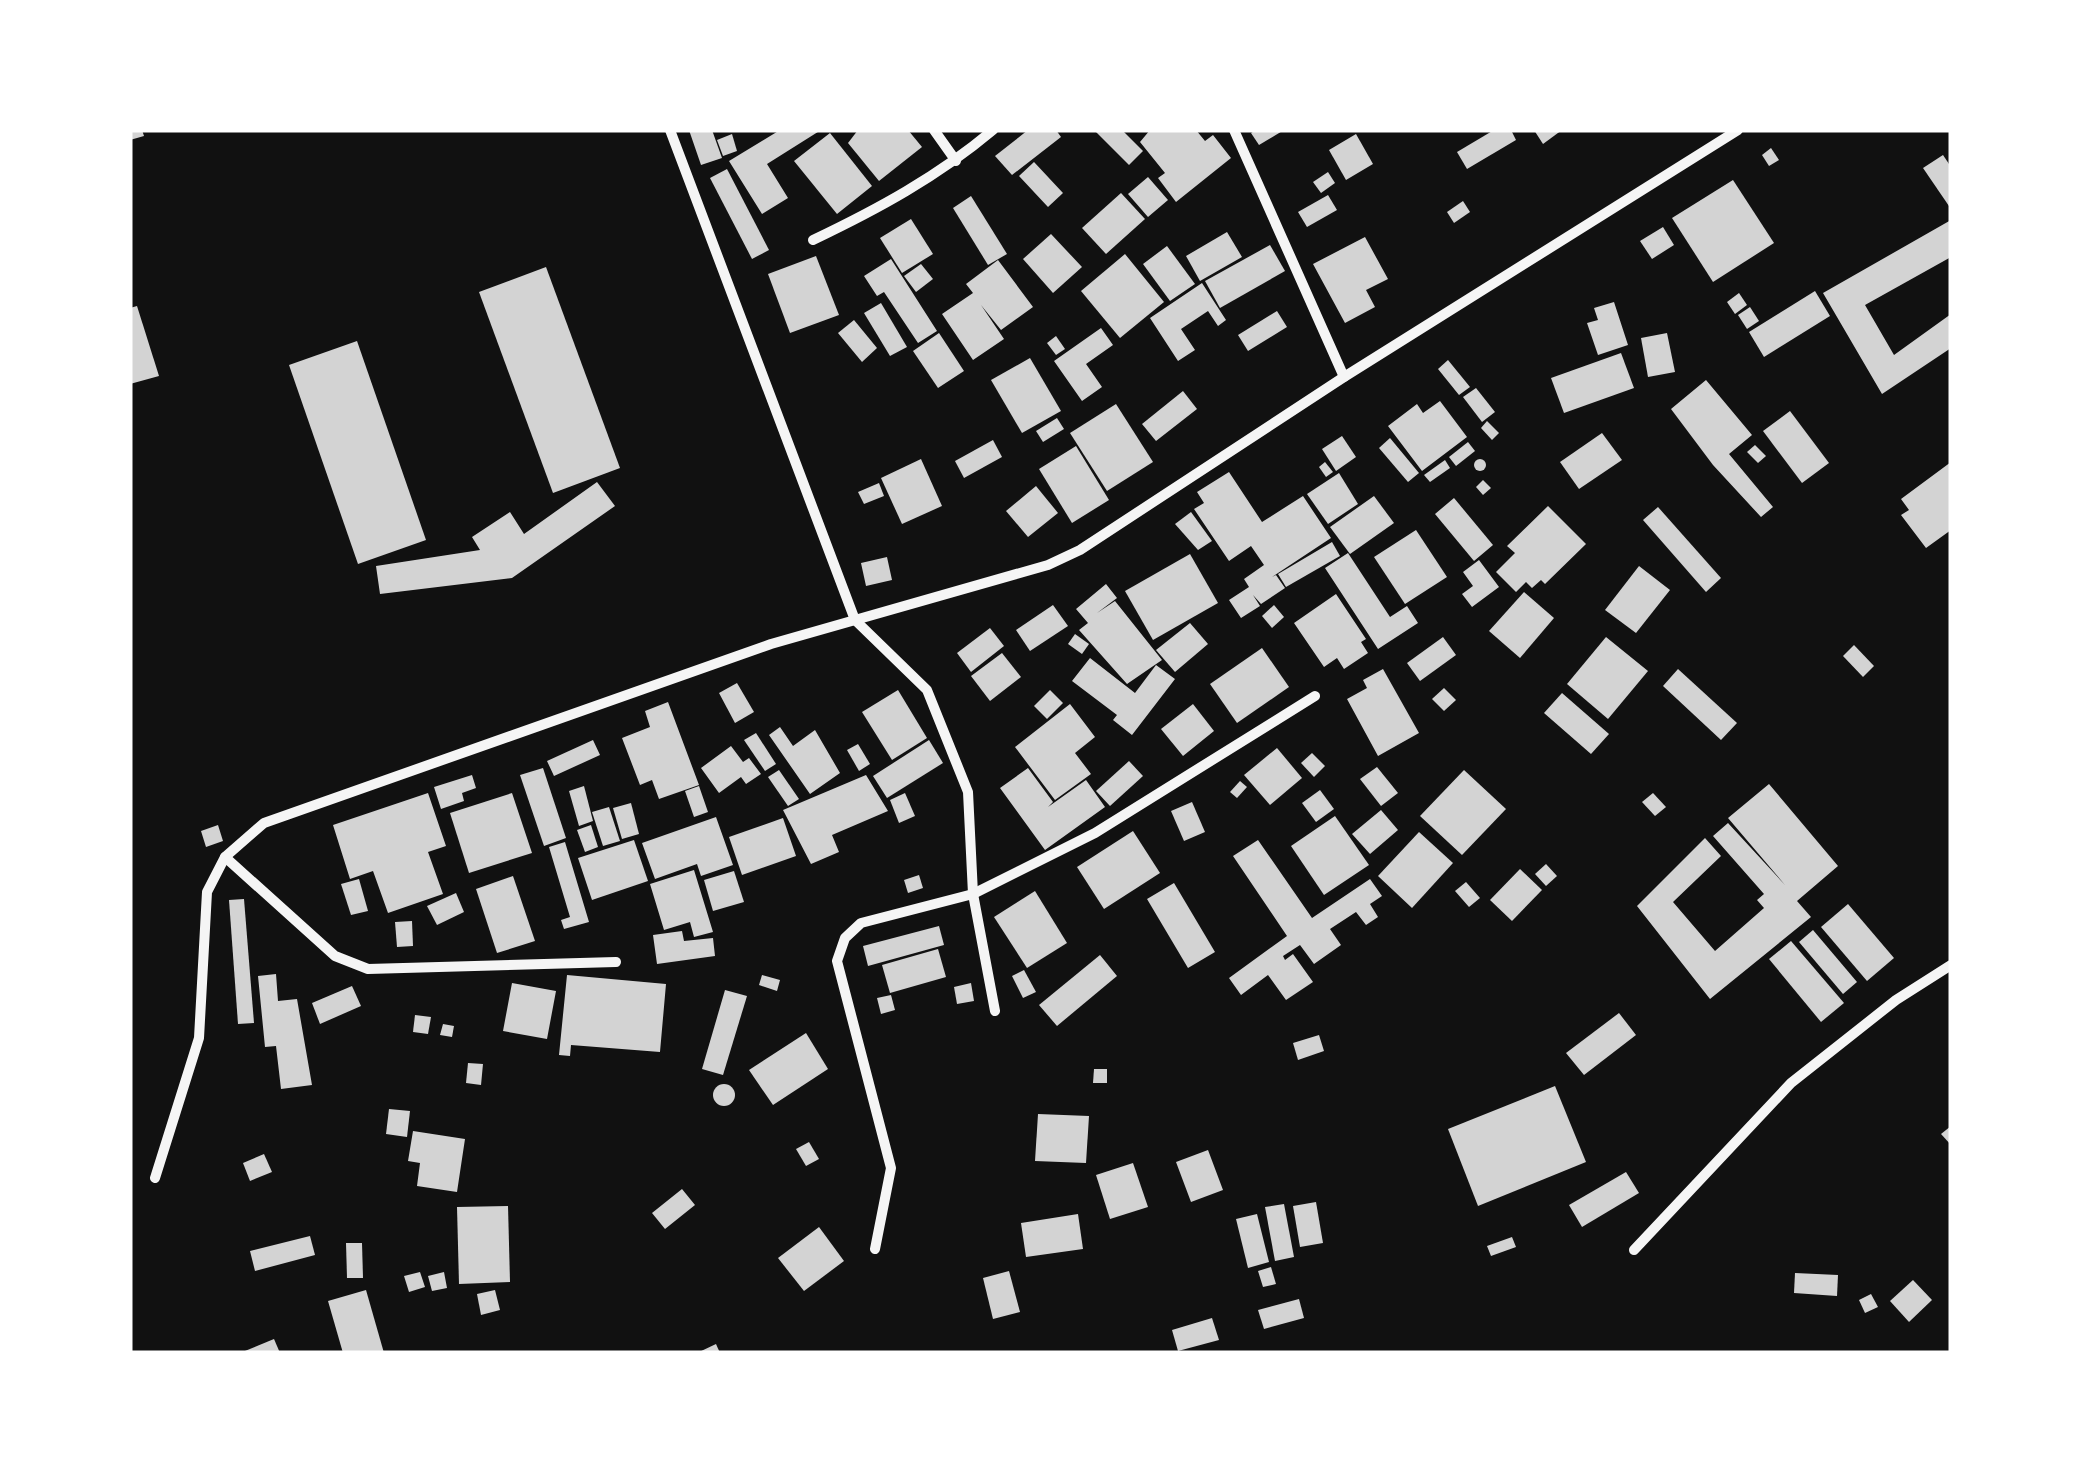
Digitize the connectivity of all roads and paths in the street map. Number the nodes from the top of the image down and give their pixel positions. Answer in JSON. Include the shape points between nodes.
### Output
{"nodes":[{"id":1,"x":670,"y":130,"type":"edge"},
{"id":2,"x":934,"y":130,"type":"edge"},
{"id":3,"x":993,"y":130,"type":"edge"},
{"id":4,"x":1234,"y":130,"type":"edge"},
{"id":5,"x":1738,"y":130,"type":"edge"},
{"id":6,"x":956,"y":161,"type":"junction"},
{"id":7,"x":813,"y":240,"type":"dead end"},
{"id":8,"x":1344,"y":377,"type":"junction"},
{"id":9,"x":855,"y":620,"type":"junction"},
{"id":10,"x":1315,"y":696,"type":"dead end"},
{"id":11,"x":225,"y":858,"type":"junction"},
{"id":12,"x":973,"y":894,"type":"junction"},
{"id":13,"x":616,"y":962,"type":"dead end"},
{"id":14,"x":1951,"y":964,"type":"edge"},
{"id":15,"x":995,"y":1011,"type":"dead end"},
{"id":16,"x":155,"y":1178,"type":"dead end"},
{"id":17,"x":875,"y":1249,"type":"dead end"},
{"id":18,"x":1634,"y":1250,"type":"dead end"}],
"edges":[{"from":1,"to":9,"type":"street"},
{"from":2,"to":6,"type":"street"},
{"from":3,"to":6,"type":"street"},
{"from":4,"to":8,"type":"street"},
{"from":5,"to":8,"type":"street"},
{"from":6,"to":7,"type":"street","via":[[893,202]]},
{"from":8,"to":9,"type":"street","via":[[1080,550]]},
{"from":9,"to":11,"type":"street","via":[[475,745],[264,824]]},
{"from":9,"to":12,"type":"street","via":[[927,690],[968,792]]},
{"from":10,"to":12,"type":"street","via":[[1095,833]]},
{"from":11,"to":13,"type":"street","via":[[334,956],[368,969]]},
{"from":11,"to":16,"type":"street","via":[[207,892],[198,1038]]},
{"from":12,"to":15,"type":"street"},
{"from":12,"to":17,"type":"street","via":[[861,923],[845,938],[837,961],[891,1168]]},
{"from":14,"to":18,"type":"street","via":[[1791,1083]]}]}
